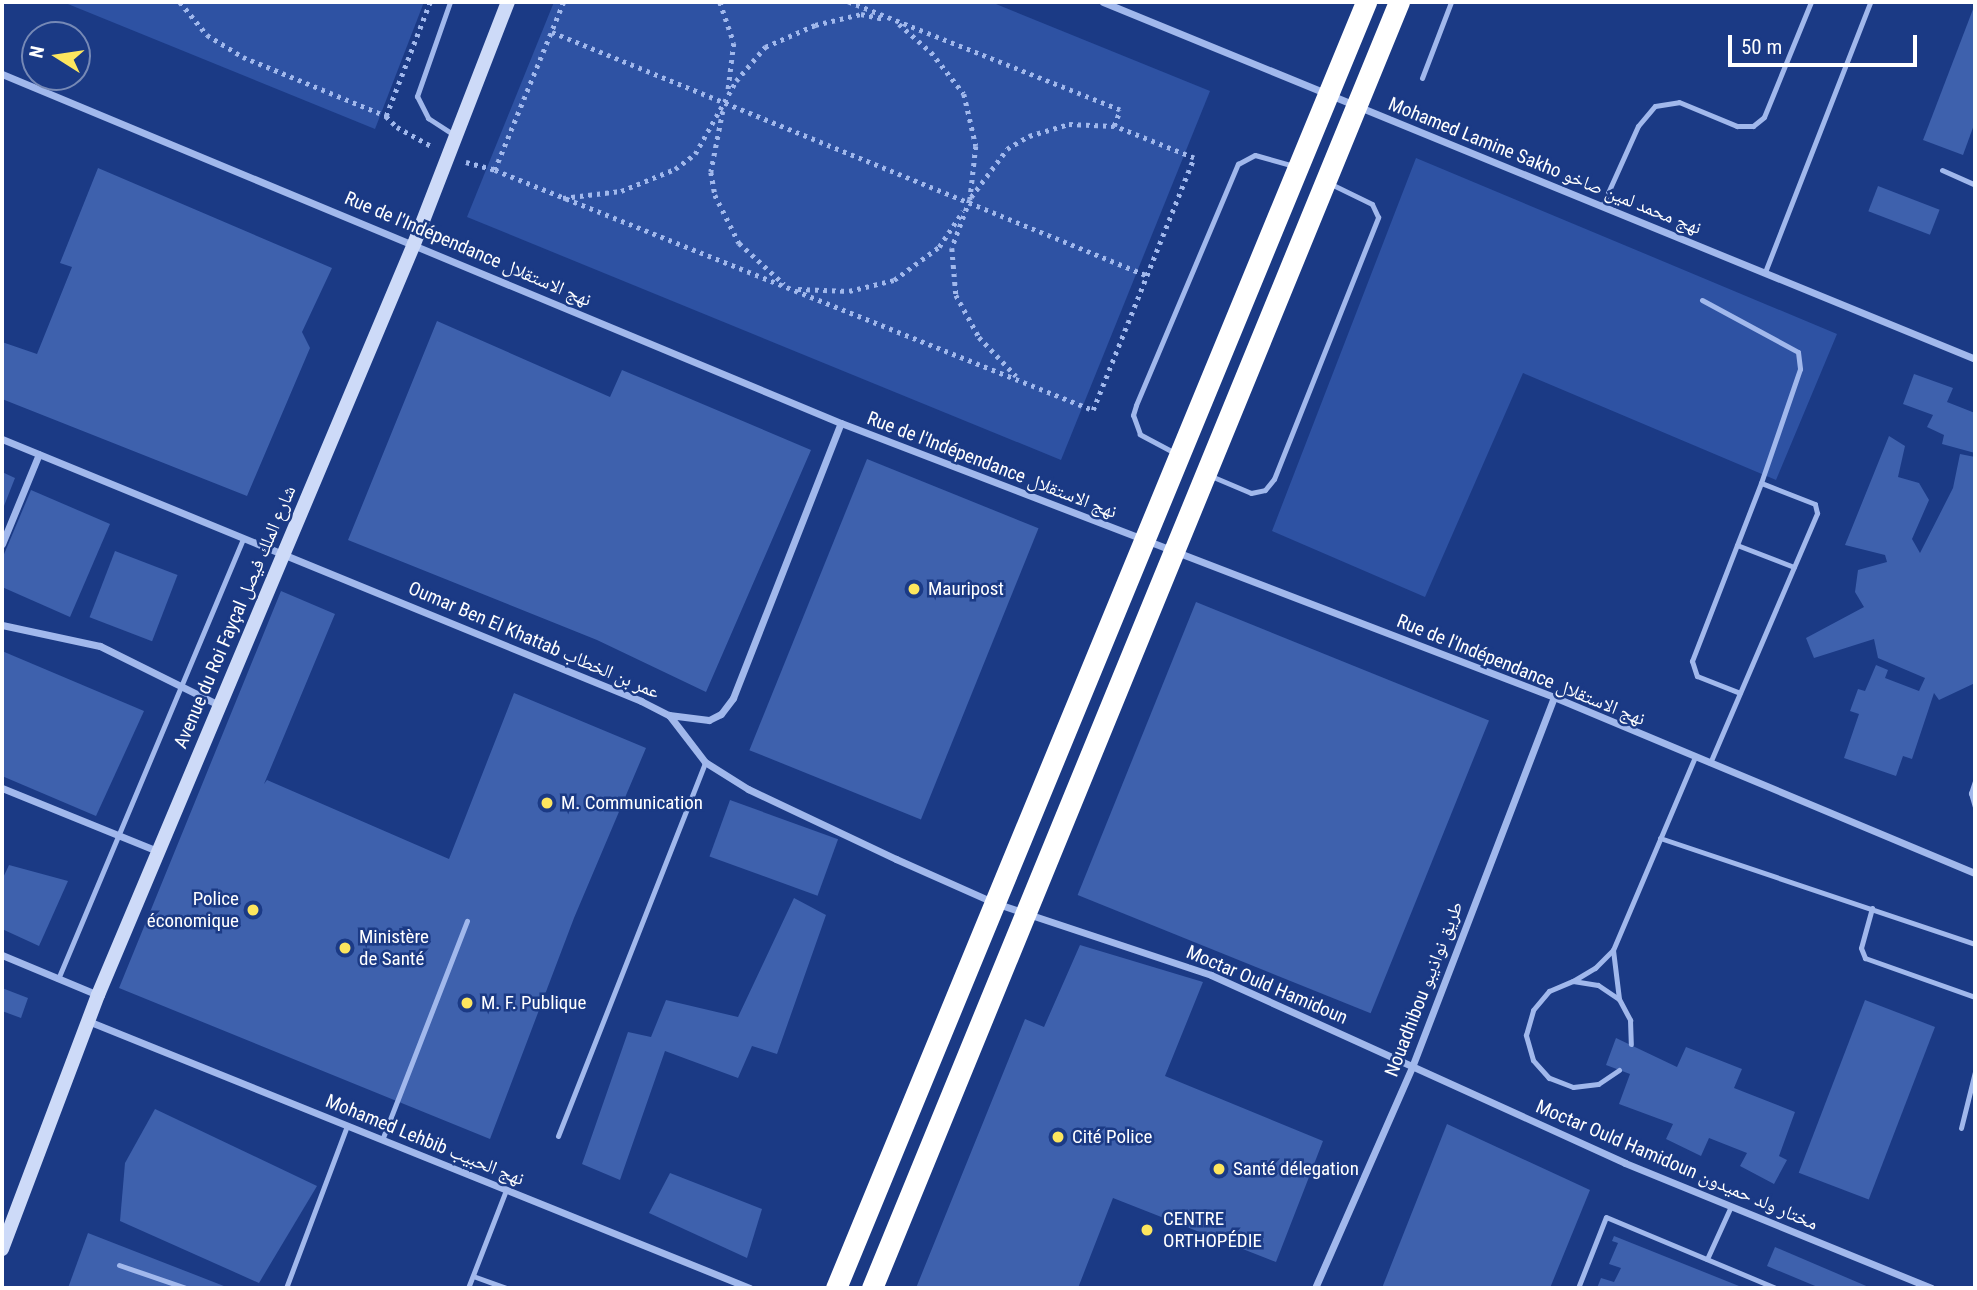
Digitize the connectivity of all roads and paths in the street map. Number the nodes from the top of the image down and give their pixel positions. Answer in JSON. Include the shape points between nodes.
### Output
{"nodes":[{"id":1,"x":180,"y":2,"type":"edge"},
{"id":2,"x":430,"y":2,"type":"edge"},
{"id":3,"x":450,"y":2,"type":"edge"},
{"id":4,"x":509,"y":2,"type":"edge"},
{"id":5,"x":564,"y":2,"type":"edge"},
{"id":6,"x":720,"y":2,"type":"edge"},
{"id":7,"x":848,"y":2,"type":"edge"},
{"id":8,"x":1104,"y":2,"type":"edge"},
{"id":9,"x":1366,"y":2,"type":"edge"},
{"id":10,"x":1399,"y":2,"type":"edge"},
{"id":11,"x":1451,"y":2,"type":"edge"},
{"id":12,"x":1811,"y":2,"type":"edge"},
{"id":13,"x":1870,"y":2,"type":"edge"},
{"id":14,"x":894,"y":20,"type":"junction"},
{"id":15,"x":552,"y":32,"type":"junction"},
{"id":16,"x":2,"y":75,"type":"edge"},
{"id":17,"x":1422,"y":78,"type":"dead end"},
{"id":18,"x":1328,"y":96,"type":"junction"},
{"id":19,"x":725,"y":103,"type":"junction"},
{"id":20,"x":1356,"y":107,"type":"junction"},
{"id":21,"x":1114,"y":126,"type":"junction"},
{"id":22,"x":454,"y":135,"type":"junction"},
{"id":23,"x":1297,"y":167,"type":"junction"},
{"id":24,"x":1942,"y":170,"type":"dead end"},
{"id":25,"x":1326,"y":181,"type":"junction"},
{"id":26,"x":1975,"y":185,"type":"edge"},
{"id":27,"x":559,"y":198,"type":"junction"},
{"id":28,"x":970,"y":200,"type":"junction"},
{"id":29,"x":1602,"y":206,"type":"junction"},
{"id":30,"x":414,"y":244,"type":"junction"},
{"id":31,"x":1765,"y":272,"type":"junction"},
{"id":32,"x":1146,"y":275,"type":"junction"},
{"id":33,"x":791,"y":289,"type":"junction"},
{"id":34,"x":1702,"y":300,"type":"dead end"},
{"id":35,"x":1975,"y":359,"type":"edge"},
{"id":36,"x":1020,"y":379,"type":"junction"},
{"id":37,"x":841,"y":423,"type":"junction"},
{"id":38,"x":2,"y":439,"type":"edge"},
{"id":39,"x":39,"y":454,"type":"junction"},
{"id":40,"x":1178,"y":454,"type":"junction"},
{"id":41,"x":1208,"y":475,"type":"junction"},
{"id":42,"x":1761,"y":484,"type":"junction"},
{"id":43,"x":243,"y":539,"type":"junction"},
{"id":44,"x":1142,"y":540,"type":"junction"},
{"id":45,"x":2,"y":544,"type":"edge"},
{"id":46,"x":1737,"y":545,"type":"junction"},
{"id":47,"x":1175,"y":553,"type":"junction"},
{"id":48,"x":281,"y":555,"type":"junction"},
{"id":49,"x":1794,"y":567,"type":"junction"},
{"id":50,"x":2,"y":625,"type":"edge"},
{"id":51,"x":182,"y":687,"type":"junction"},
{"id":52,"x":1740,"y":693,"type":"junction"},
{"id":53,"x":1554,"y":697,"type":"junction"},
{"id":54,"x":219,"y":705,"type":"junction"},
{"id":55,"x":669,"y":715,"type":"junction"},
{"id":56,"x":1695,"y":757,"type":"junction"},
{"id":57,"x":705,"y":762,"type":"junction"},
{"id":58,"x":1710,"y":763,"type":"junction"},
{"id":59,"x":1975,"y":782,"type":"edge"},
{"id":60,"x":2,"y":788,"type":"edge"},
{"id":61,"x":1975,"y":807,"type":"edge"},
{"id":62,"x":118,"y":835,"type":"junction"},
{"id":63,"x":1660,"y":838,"type":"junction"},
{"id":64,"x":158,"y":851,"type":"junction"},
{"id":65,"x":1975,"y":873,"type":"edge"},
{"id":66,"x":995,"y":903,"type":"junction"},
{"id":67,"x":1872,"y":908,"type":"junction"},
{"id":68,"x":1026,"y":913,"type":"junction"},
{"id":69,"x":467,"y":921,"type":"dead end"},
{"id":70,"x":1975,"y":944,"type":"edge"},
{"id":71,"x":1613,"y":950,"type":"junction"},
{"id":72,"x":2,"y":955,"type":"edge"},
{"id":73,"x":58,"y":979,"type":"junction"},
{"id":74,"x":1573,"y":981,"type":"junction"},
{"id":75,"x":98,"y":995,"type":"junction"},
{"id":76,"x":1975,"y":997,"type":"edge"},
{"id":77,"x":1619,"y":999,"type":"junction"},
{"id":78,"x":88,"y":1021,"type":"junction"},
{"id":79,"x":1631,"y":1044,"type":"dead end"},
{"id":80,"x":1412,"y":1067,"type":"junction"},
{"id":81,"x":1619,"y":1070,"type":"dead end"},
{"id":82,"x":1975,"y":1072,"type":"edge"},
{"id":83,"x":347,"y":1126,"type":"junction"},
{"id":84,"x":1961,"y":1128,"type":"dead end"},
{"id":85,"x":558,"y":1136,"type":"dead end"},
{"id":86,"x":382,"y":1140,"type":"junction"},
{"id":87,"x":506,"y":1190,"type":"junction"},
{"id":88,"x":1731,"y":1206,"type":"junction"},
{"id":89,"x":3,"y":1239,"type":"edge"},
{"id":90,"x":1707,"y":1259,"type":"junction"},
{"id":91,"x":118,"y":1265,"type":"dead end"},
{"id":92,"x":472,"y":1276,"type":"junction"},
{"id":93,"x":186,"y":1288,"type":"edge"},
{"id":94,"x":286,"y":1288,"type":"edge"},
{"id":95,"x":468,"y":1288,"type":"edge"},
{"id":96,"x":506,"y":1288,"type":"edge"},
{"id":97,"x":750,"y":1288,"type":"edge"},
{"id":98,"x":836,"y":1288,"type":"edge"},
{"id":99,"x":872,"y":1288,"type":"edge"},
{"id":100,"x":1315,"y":1288,"type":"edge"},
{"id":101,"x":1578,"y":1288,"type":"edge"},
{"id":102,"x":1776,"y":1288,"type":"edge"},
{"id":103,"x":1931,"y":1288,"type":"edge"}],
"edges":[{"from":1,"to":2,"type":"path","via":[[207,36],[243,57],[386,116]]},
{"from":3,"to":22,"type":"lane","via":[[417,96],[428,118]]},
{"from":4,"to":22,"type":"street","name":"Avenue du Roi Fayçal شارع الملك فيصل"},
{"from":5,"to":15,"type":"path"},
{"from":6,"to":19,"type":"path","via":[[734,43]]},
{"from":7,"to":14,"type":"path"},
{"from":8,"to":18,"type":"street","name":"Mohamed Lamine Sakho نهج محمد لمين صاخو"},
{"from":9,"to":18,"type":"highway"},
{"from":10,"to":20,"type":"highway"},
{"from":11,"to":17,"type":"lane"},
{"from":12,"to":29,"type":"lane","via":[[1764,117],[1753,126],[1737,126],[1679,102],[1655,106],[1638,126]]},
{"from":13,"to":31,"type":"lane"},
{"from":14,"to":19,"type":"path","via":[[861,14],[786,36],[747,64]]},
{"from":14,"to":21,"type":"path","via":[[1119,110]]},
{"from":14,"to":28,"type":"path","via":[[931,52],[964,94],[976,146]]},
{"from":15,"to":19,"type":"path"},
{"from":15,"to":27,"type":"path","via":[[495,170]]},
{"from":16,"to":30,"type":"street","name":"Rue de l'Indépendance نهج الاستقلال"},
{"from":18,"to":20,"type":"street","name":"Mohamed Lamine Sakho نهج محمد لمين صاخو"},
{"from":18,"to":23,"type":"highway"},
{"from":19,"to":27,"type":"path","via":[[695,154],[675,169],[621,191]]},
{"from":19,"to":28,"type":"path"},
{"from":19,"to":33,"type":"path","via":[[712,154],[715,195],[739,243]]},
{"from":20,"to":25,"type":"highway"},
{"from":20,"to":29,"type":"street","name":"Mohamed Lamine Sakho نهج محمد لمين صاخو"},
{"from":21,"to":28,"type":"path","via":[[1069,124],[1029,136],[999,158]]},
{"from":21,"to":32,"type":"path","via":[[1194,158]]},
{"from":22,"to":30,"type":"street","name":"Avenue du Roi Fayçal شارع الملك فيصل"},
{"from":23,"to":40,"type":"highway"},
{"from":23,"to":40,"type":"lane","via":[[1255,155],[1238,164],[1136,405],[1133,415],[1140,434]]},
{"from":24,"to":26,"type":"lane"},
{"from":25,"to":41,"type":"highway"},
{"from":25,"to":41,"type":"lane","via":[[1373,204],[1378,217],[1275,479],[1265,490],[1251,493]]},
{"from":27,"to":33,"type":"path"},
{"from":28,"to":32,"type":"path"},
{"from":28,"to":33,"type":"path","via":[[939,247],[894,280],[849,291]]},
{"from":28,"to":36,"type":"path","via":[[952,248],[956,295],[979,337]]},
{"from":29,"to":31,"type":"street","name":"Mohamed Lamine Sakho نهج محمد لمين صاخو"},
{"from":30,"to":37,"type":"street","name":"Rue de l'Indépendance نهج الاستقلال"},
{"from":30,"to":48,"type":"street","name":"Avenue du Roi Fayçal شارع الملك فيصل"},
{"from":31,"to":35,"type":"street","name":"Mohamed Lamine Sakho نهج محمد لمين صاخو"},
{"from":32,"to":36,"type":"path","via":[[1093,410]]},
{"from":33,"to":36,"type":"path"},
{"from":34,"to":42,"type":"lane","via":[[1798,352],[1800,369]]},
{"from":37,"to":44,"type":"street","name":"Rue de l'Indépendance نهج الاستقلال"},
{"from":37,"to":55,"type":"street","via":[[733,698],[709,720]]},
{"from":38,"to":39,"type":"street","name":"Oumar Ben El Khattab عمر بن الخطاب"},
{"from":39,"to":43,"type":"street","name":"Oumar Ben El Khattab عمر بن الخطاب"},
{"from":39,"to":45,"type":"street"},
{"from":40,"to":44,"type":"highway"},
{"from":41,"to":47,"type":"highway"},
{"from":42,"to":46,"type":"lane"},
{"from":42,"to":49,"type":"lane","via":[[1815,504],[1817,513]]},
{"from":43,"to":48,"type":"street","name":"Oumar Ben El Khattab عمر بن الخطاب"},
{"from":43,"to":51,"type":"lane"},
{"from":44,"to":47,"type":"street","name":"Rue de l'Indépendance نهج الاستقلال"},
{"from":44,"to":66,"type":"highway"},
{"from":46,"to":49,"type":"lane"},
{"from":46,"to":52,"type":"lane","via":[[1692,661],[1697,676]]},
{"from":47,"to":53,"type":"street","name":"Rue de l'Indépendance نهج الاستقلال"},
{"from":47,"to":68,"type":"highway"},
{"from":48,"to":54,"type":"street","name":"Avenue du Roi Fayçal شارع الملك فيصل"},
{"from":48,"to":55,"type":"street","name":"Oumar Ben El Khattab عمر بن الخطاب","via":[[570,669]]},
{"from":49,"to":52,"type":"lane"},
{"from":50,"to":51,"type":"street","via":[[100,646]]},
{"from":51,"to":54,"type":"street"},
{"from":51,"to":62,"type":"lane"},
{"from":52,"to":58,"type":"lane"},
{"from":53,"to":56,"type":"street","name":"Rue de l'Indépendance نهج الاستقلال"},
{"from":53,"to":80,"type":"street","name":"Nouadhibou طريق نواذيبو"},
{"from":54,"to":64,"type":"street","name":"Avenue du Roi Fayçal شارع الملك فيصل"},
{"from":55,"to":57,"type":"street","name":"Oumar Ben El Khattab عمر بن الخطاب"},
{"from":56,"to":58,"type":"street","name":"Rue de l'Indépendance نهج الاستقلال"},
{"from":56,"to":63,"type":"lane"},
{"from":57,"to":66,"type":"street","name":"Oumar Ben El Khattab عمر بن الخطاب","via":[[782,807]]},
{"from":57,"to":85,"type":"lane"},
{"from":58,"to":65,"type":"street","name":"Rue de l'Indépendance نهج الاستقلال"},
{"from":59,"to":61,"type":"lane","via":[[1971,793]]},
{"from":60,"to":62,"type":"street"},
{"from":62,"to":64,"type":"street"},
{"from":62,"to":73,"type":"lane"},
{"from":63,"to":67,"type":"lane"},
{"from":63,"to":71,"type":"lane"},
{"from":64,"to":75,"type":"street","name":"Avenue du Roi Fayçal شارع الملك فيصل"},
{"from":66,"to":68,"type":"street","name":"Oumar Ben El Khattab عمر بن الخطاب"},
{"from":66,"to":98,"type":"highway"},
{"from":67,"to":70,"type":"lane"},
{"from":67,"to":76,"type":"lane","via":[[1861,948],[1865,958]]},
{"from":68,"to":80,"type":"street","name":"Moctar Ould Hamidoun","via":[[1211,975]]},
{"from":68,"to":99,"type":"highway"},
{"from":69,"to":86,"type":"lane"},
{"from":71,"to":74,"type":"lane"},
{"from":71,"to":77,"type":"lane"},
{"from":72,"to":73,"type":"street"},
{"from":73,"to":75,"type":"street"},
{"from":74,"to":77,"type":"lane","via":[[1598,985]]},
{"from":74,"to":81,"type":"lane","via":[[1549,991],[1532,1010],[1526,1035],[1533,1060],[1549,1078],[1573,1087],[1598,1084]]},
{"from":75,"to":78,"type":"street","name":"Avenue du Roi Fayçal شارع الملك فيصل"},
{"from":77,"to":79,"type":"lane","via":[[1630,1020]]},
{"from":78,"to":83,"type":"street","name":"Mohamed Lehbib نهج الحبيب"},
{"from":78,"to":89,"type":"street","name":"Avenue du Roi Fayçal شارع الملك فيصل"},
{"from":80,"to":88,"type":"street","name":"Moctar Ould Hamidoun مختار ولد حميدون"},
{"from":80,"to":100,"type":"street","name":"Nouadhibou طريق نواذيبو"},
{"from":82,"to":84,"type":"lane"},
{"from":83,"to":86,"type":"street","name":"Mohamed Lehbib نهج الحبيب"},
{"from":83,"to":94,"type":"lane"},
{"from":86,"to":87,"type":"street","name":"Mohamed Lehbib نهج الحبيب"},
{"from":87,"to":92,"type":"lane"},
{"from":87,"to":97,"type":"street","name":"Mohamed Lehbib نهج الحبيب"},
{"from":88,"to":90,"type":"lane"},
{"from":88,"to":103,"type":"street","name":"Moctar Ould Hamidoun مختار ولد حميدون"},
{"from":90,"to":101,"type":"lane","via":[[1606,1217]]},
{"from":90,"to":102,"type":"lane"},
{"from":91,"to":93,"type":"lane"},
{"from":92,"to":95,"type":"lane"},
{"from":92,"to":96,"type":"lane"}]}
